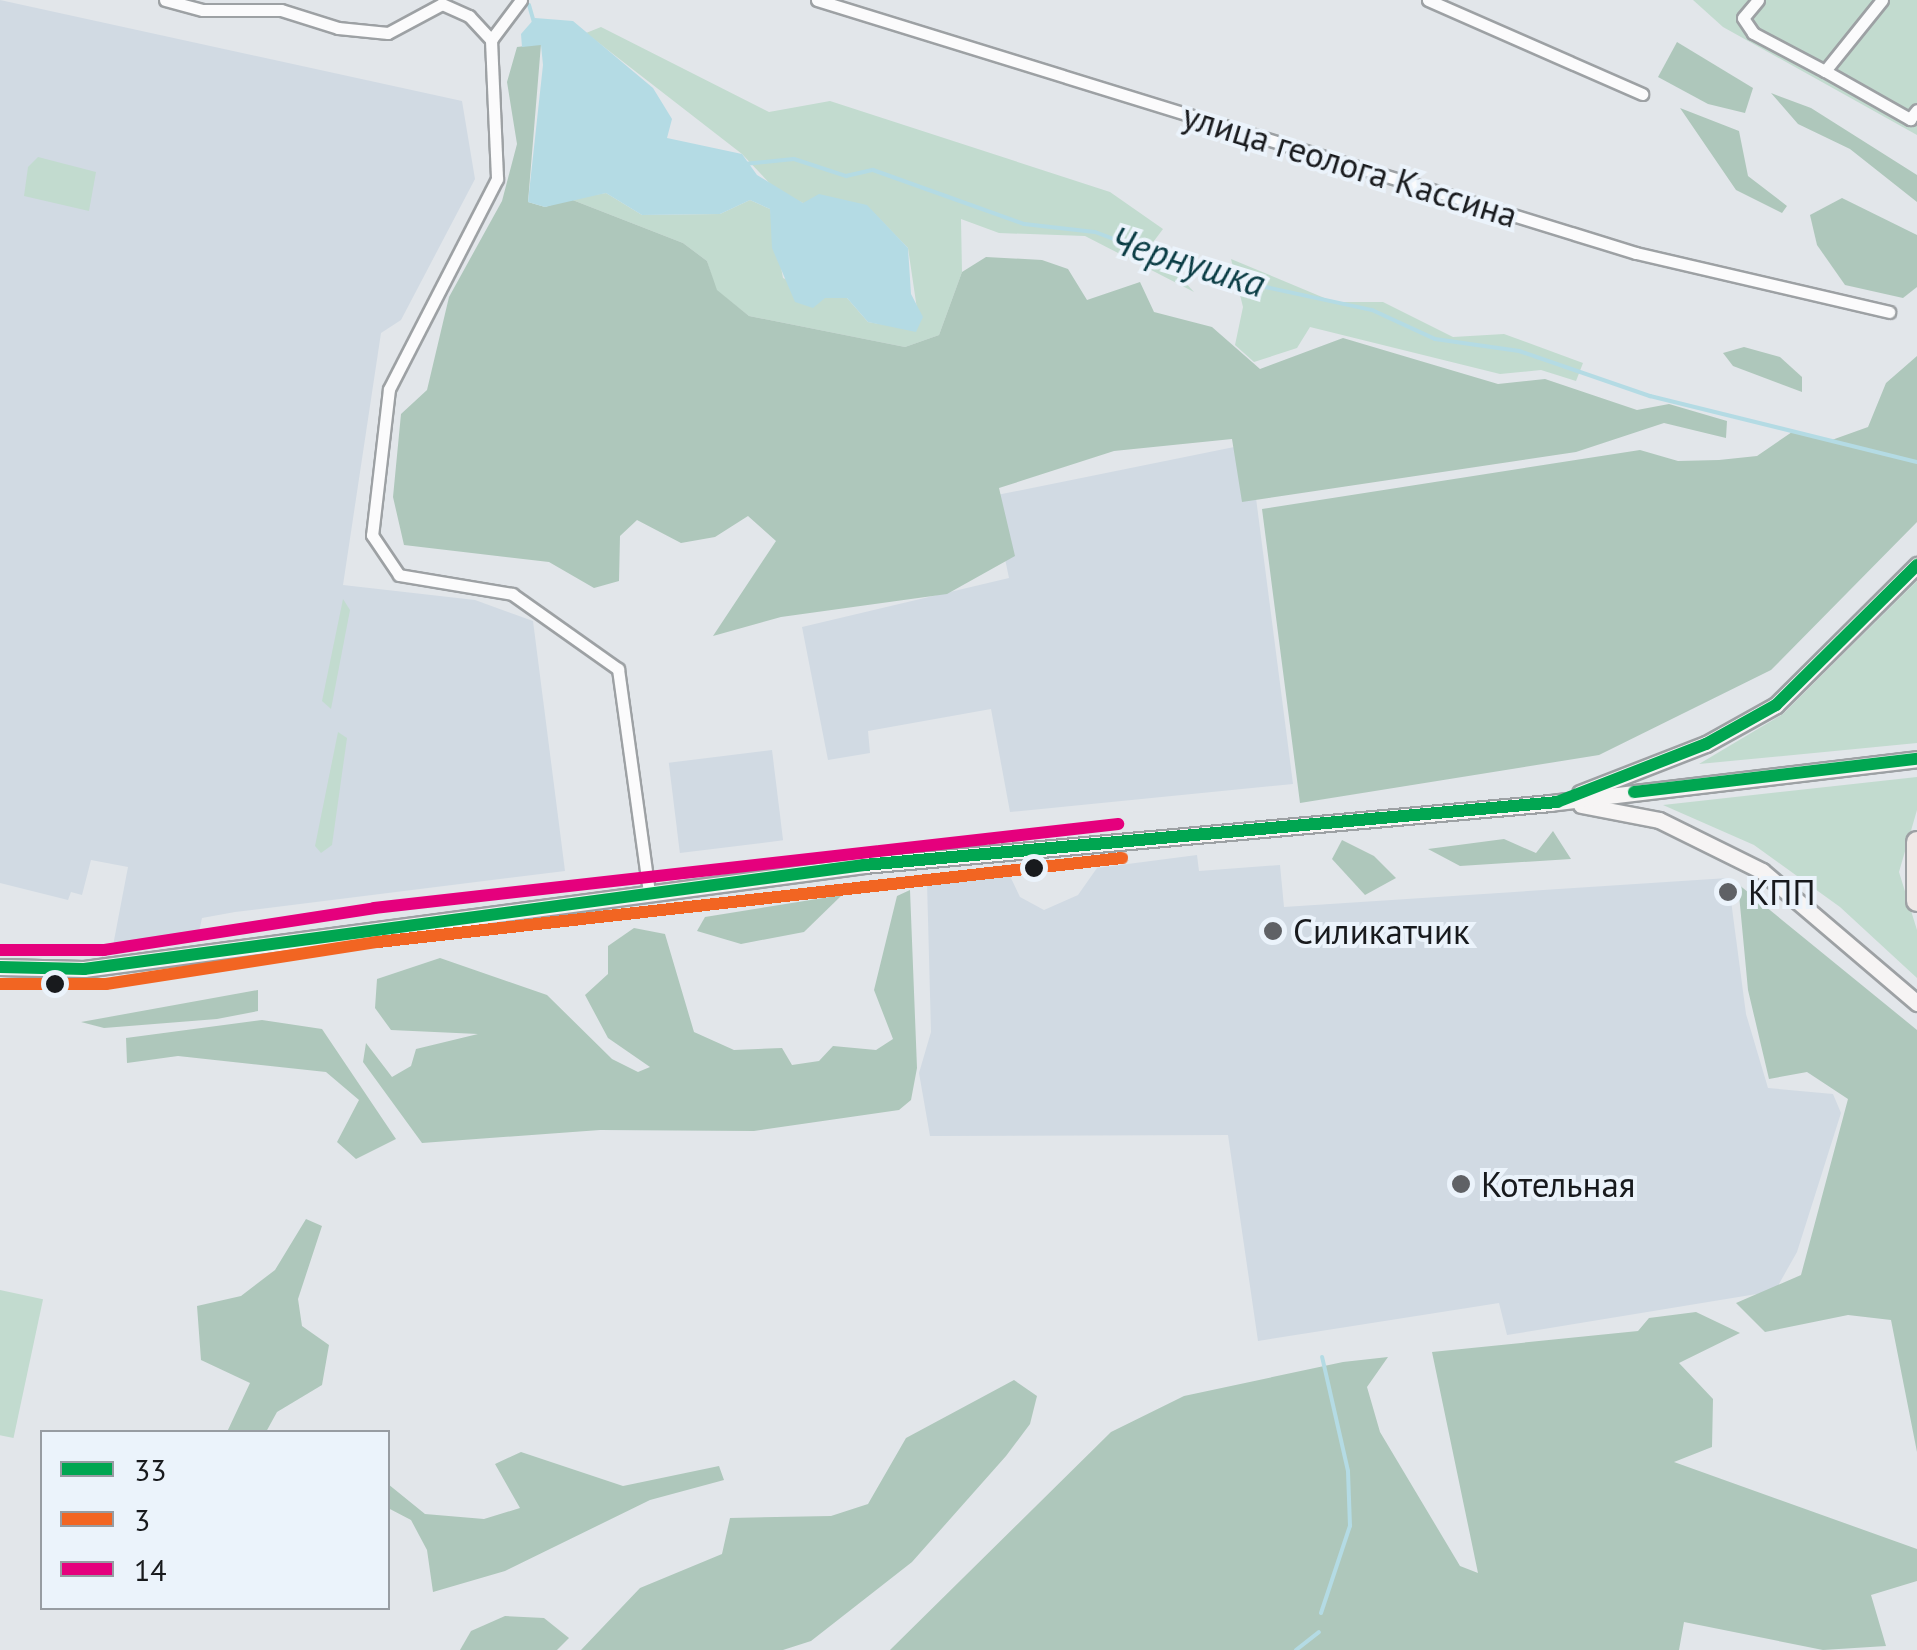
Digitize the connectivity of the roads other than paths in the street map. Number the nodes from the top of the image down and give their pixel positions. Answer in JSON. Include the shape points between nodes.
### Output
{"nodes":[{"id":1,"x":165,"y":0,"type":"edge"},
{"id":2,"x":521,"y":0,"type":"edge"},
{"id":3,"x":816,"y":0,"type":"edge"},
{"id":4,"x":1428,"y":0,"type":"edge"},
{"id":5,"x":1758,"y":0,"type":"edge"},
{"id":6,"x":1882,"y":0,"type":"edge"},
{"id":7,"x":492,"y":40,"type":"junction"},
{"id":8,"x":1825,"y":71,"type":"junction"},
{"id":9,"x":1642,"y":94,"type":"dead end"},
{"id":10,"x":1917,"y":110,"type":"edge"},
{"id":11,"x":1889,"y":312,"type":"dead end"},
{"id":12,"x":1917,"y":565,"type":"edge"},
{"id":13,"x":1917,"y":759,"type":"edge"},
{"id":14,"x":1558,"y":802,"type":"junction"},
{"id":15,"x":1917,"y":842,"type":"edge"},
{"id":16,"x":649,"y":892,"type":"junction"},
{"id":17,"x":1917,"y":901,"type":"edge"},
{"id":18,"x":0,"y":967,"type":"edge"},
{"id":19,"x":1917,"y":1003,"type":"edge"}],
"edges":[{"from":1,"to":7,"type":"street","via":[[203,10],[282,10],[338,28],[388,33],[442,4],[469,16]]},
{"from":2,"to":7,"type":"street"},
{"from":3,"to":11,"type":"street","name":"улица геолога Кассина","via":[[1636,252]]},
{"from":4,"to":9,"type":"street"},
{"from":5,"to":8,"type":"street","via":[[1743,18],[1753,33]]},
{"from":6,"to":8,"type":"street"},
{"from":7,"to":16,"type":"street","via":[[496,179],[389,389],[372,535],[399,575],[512,594],[618,669]]},
{"from":8,"to":10,"type":"street","via":[[1910,119]]},
{"from":12,"to":14,"type":"main road","via":[[1776,704],[1706,744]]},
{"from":13,"to":14,"type":"main road"},
{"from":14,"to":16,"type":"main road"},
{"from":14,"to":19,"type":"main road","via":[[1660,820],[1726,850],[1799,898]]},
{"from":15,"to":17,"type":"highway"},
{"from":16,"to":18,"type":"main road","via":[[106,966]]}]}
